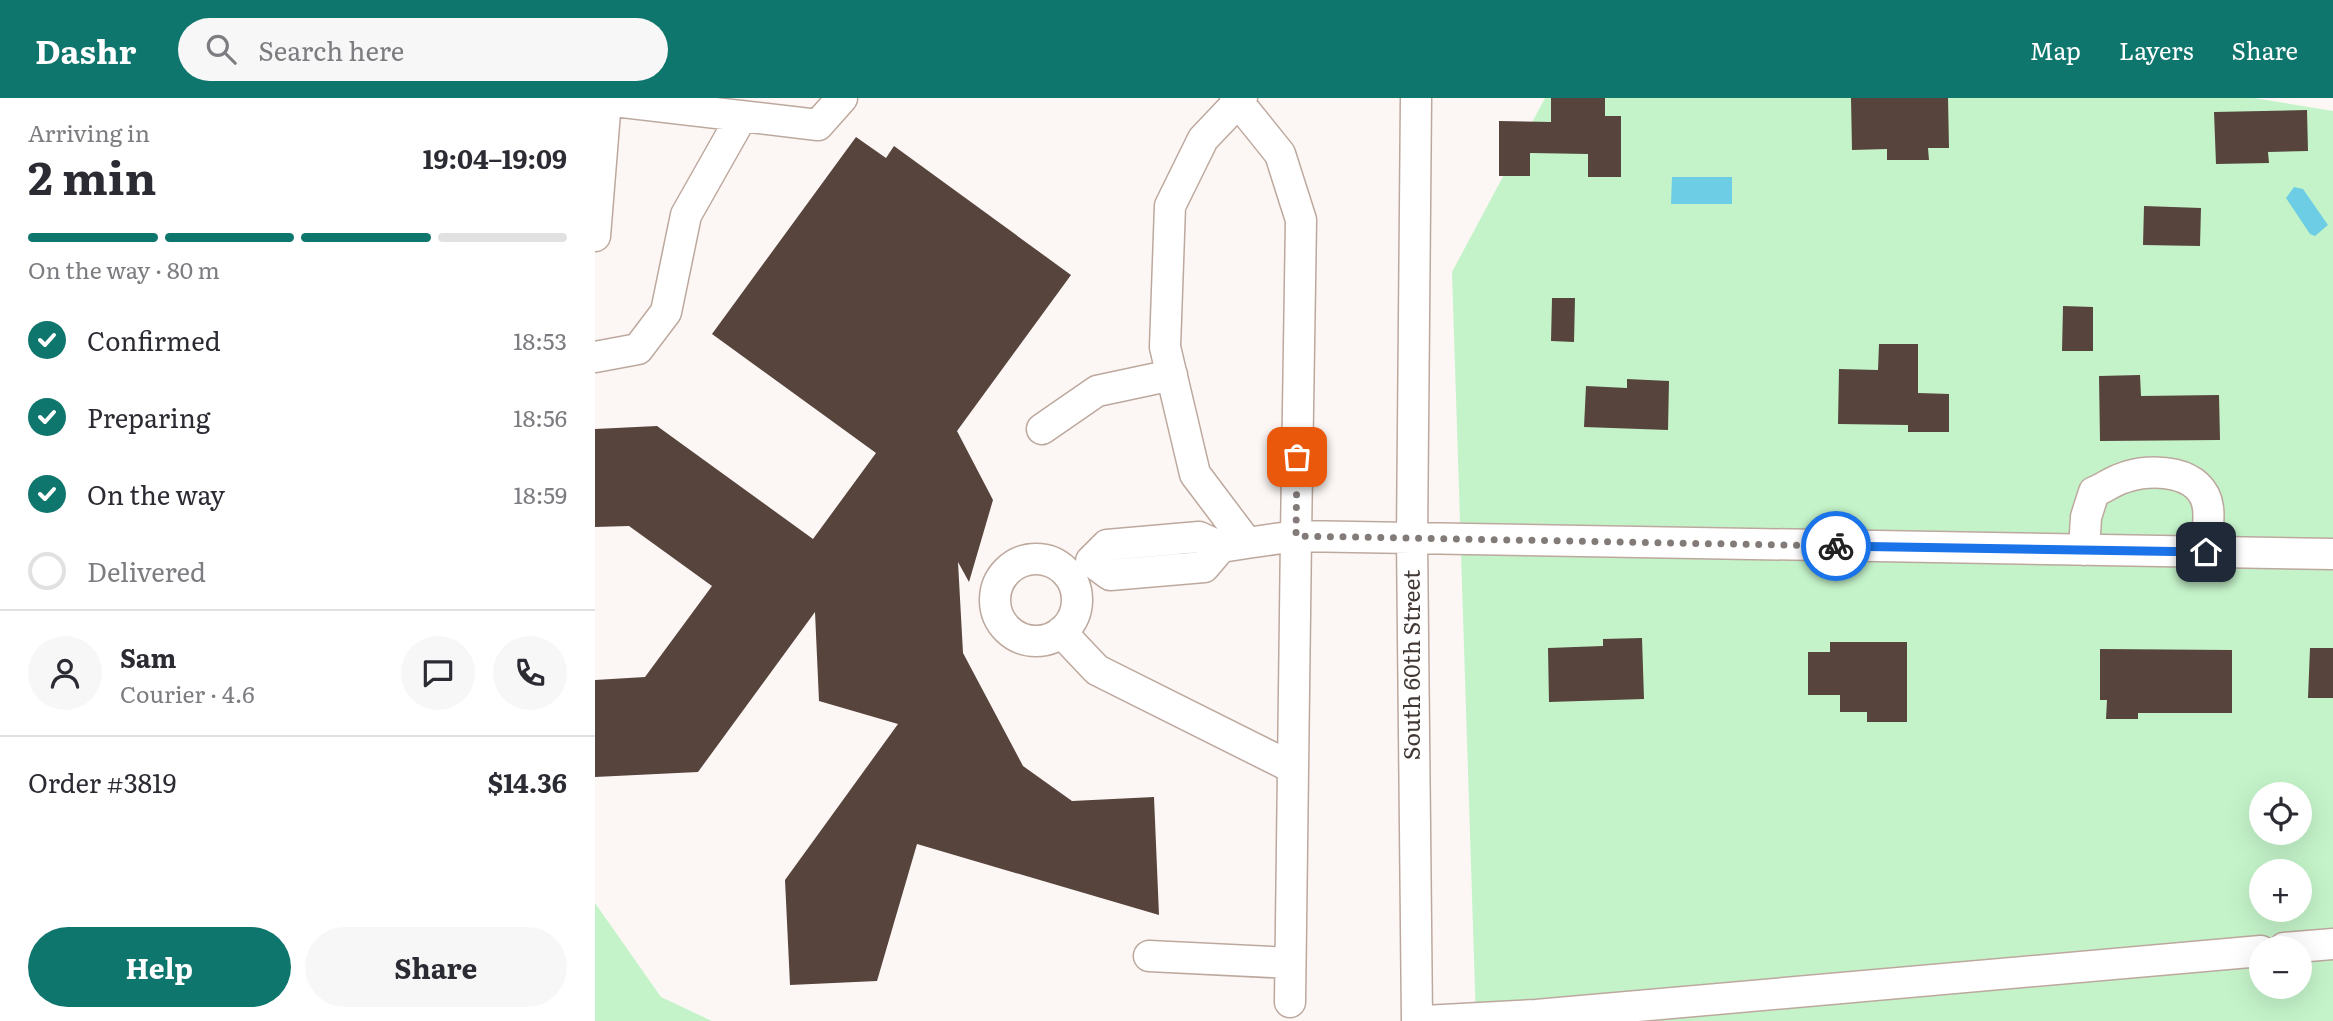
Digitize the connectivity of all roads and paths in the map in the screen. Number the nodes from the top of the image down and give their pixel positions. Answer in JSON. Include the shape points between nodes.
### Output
{"nodes":[{"id":1,"x":842,"y":98,"type":"edge"},
{"id":2,"x":1416,"y":98,"type":"edge"},
{"id":3,"x":600,"y":99,"type":"edge"},
{"id":4,"x":1239,"y":99,"type":"edge"},
{"id":5,"x":742,"y":116,"type":"junction"},
{"id":6,"x":595,"y":236,"type":"edge"},
{"id":7,"x":595,"y":358,"type":"edge"},
{"id":8,"x":1172,"y":375,"type":"junction"},
{"id":9,"x":1042,"y":429,"type":"dead end"},
{"id":10,"x":1296,"y":536,"type":"junction"},
{"id":11,"x":1412,"y":539,"type":"junction"},
{"id":12,"x":1234,"y":545,"type":"junction"},
{"id":13,"x":2084,"y":550,"type":"junction"},
{"id":14,"x":2206,"y":552,"type":"junction"},
{"id":15,"x":2333,"y":554,"type":"edge"},
{"id":16,"x":1078,"y":566,"type":"junction"},
{"id":17,"x":1061,"y":632,"type":"junction"},
{"id":18,"x":1293,"y":768,"type":"junction"},
{"id":19,"x":2333,"y":944,"type":"edge"},
{"id":20,"x":2312,"y":946,"type":"edge"},
{"id":21,"x":2249,"y":952,"type":"edge"},
{"id":22,"x":1149,"y":956,"type":"dead end"},
{"id":23,"x":1290,"y":963,"type":"junction"},
{"id":24,"x":1290,"y":1002,"type":"dead end"},
{"id":25,"x":1417,"y":1021,"type":"edge"},
{"id":26,"x":1424,"y":1021,"type":"edge"}],
"edges":[{"from":1,"to":5,"type":"street","via":[[818,125]]},
{"from":2,"to":11,"type":"street","name":"South 60th Street"},
{"from":3,"to":5,"type":"street"},
{"from":3,"to":6,"type":"street"},
{"from":4,"to":8,"type":"street","via":[[1202,139],[1170,206],[1165,347]]},
{"from":4,"to":10,"type":"street","via":[[1280,154],[1301,220]]},
{"from":5,"to":7,"type":"street","via":[[686,215],[666,312],[638,349]]},
{"from":8,"to":9,"type":"street","via":[[1097,391]]},
{"from":8,"to":12,"type":"street","via":[[1195,474]]},
{"from":10,"to":11,"type":"street"},
{"from":10,"to":12,"type":"street"},
{"from":10,"to":18,"type":"street"},
{"from":11,"to":13,"type":"street"},
{"from":11,"to":25,"type":"street","name":"South 60th Street"},
{"from":12,"to":16,"type":"street","via":[[1199,537],[1107,545]]},
{"from":13,"to":14,"type":"street"},
{"from":13,"to":14,"type":"street","via":[[2086,517],[2094,492],[2125,477],[2164,471],[2188,480],[2208,506]]},
{"from":14,"to":15,"type":"street"},
{"from":16,"to":17,"type":"street","via":[[1076,609]]},
{"from":16,"to":17,"type":"street","via":[[1027,559],[1004,573],[994,598],[1001,623],[1011,633],[1036,641]]},
{"from":17,"to":18,"type":"street","via":[[1097,670]]},
{"from":18,"to":23,"type":"street"},
{"from":19,"to":20,"type":"street"},
{"from":21,"to":26,"type":"street"},
{"from":22,"to":23,"type":"street"},
{"from":23,"to":24,"type":"street"}]}
